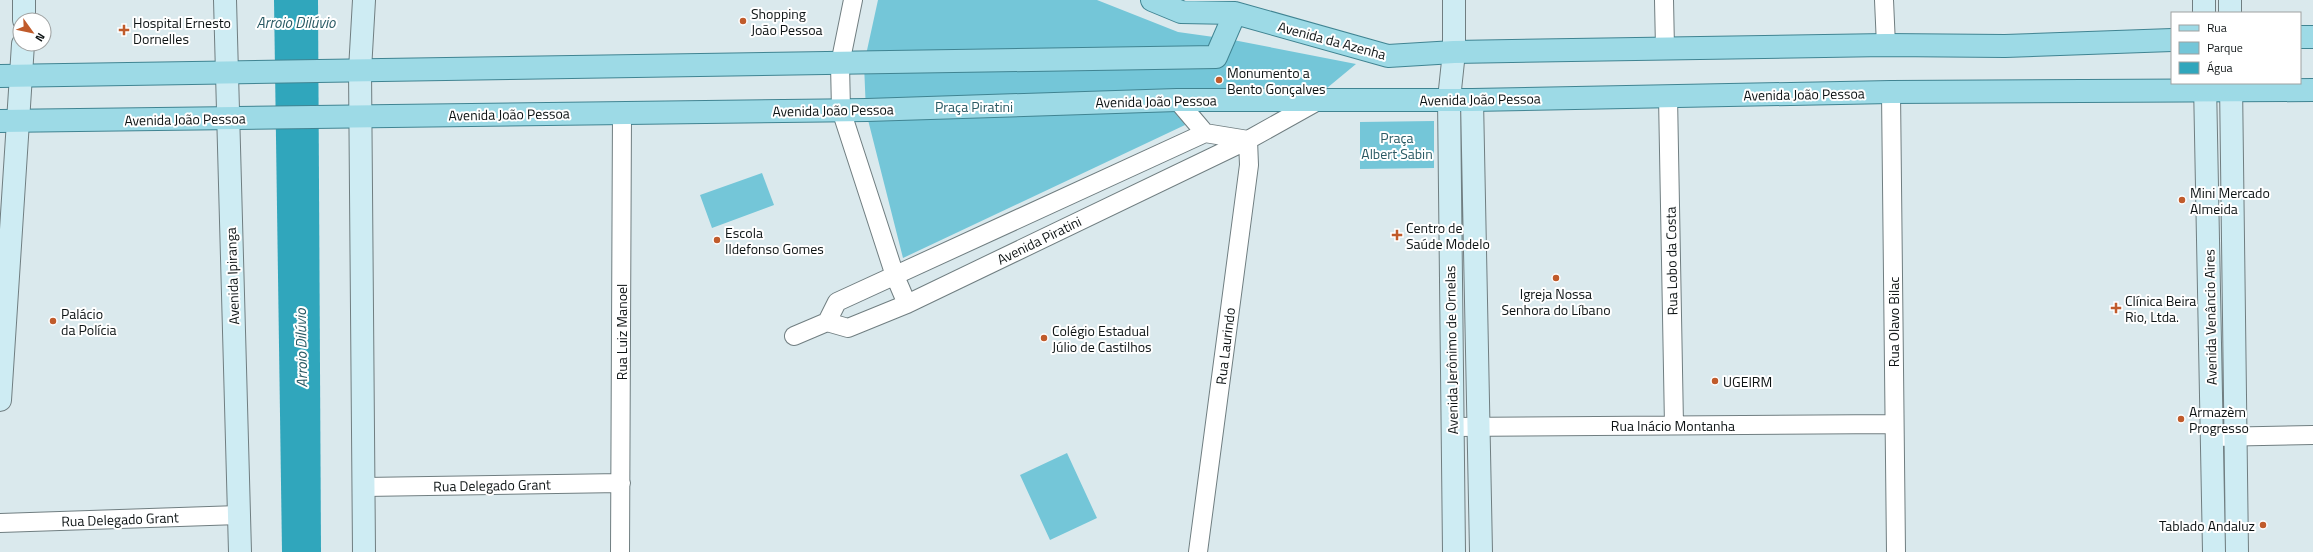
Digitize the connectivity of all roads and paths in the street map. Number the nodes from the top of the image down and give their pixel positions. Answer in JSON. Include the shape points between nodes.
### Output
{"nodes":[{"id":1,"x":24,"y":0,"type":"edge"},
{"id":2,"x":225,"y":0,"type":"edge"},
{"id":3,"x":364,"y":0,"type":"edge"},
{"id":4,"x":853,"y":0,"type":"edge"},
{"id":5,"x":1152,"y":0,"type":"edge"},
{"id":6,"x":1454,"y":0,"type":"edge"},
{"id":7,"x":1664,"y":0,"type":"edge"},
{"id":8,"x":1884,"y":0,"type":"edge"},
{"id":9,"x":2204,"y":0,"type":"edge"},
{"id":10,"x":2230,"y":0,"type":"edge"},
{"id":11,"x":1228,"y":7,"type":"edge"},
{"id":12,"x":24,"y":12,"type":"edge"},
{"id":13,"x":2204,"y":12,"type":"edge"},
{"id":14,"x":2230,"y":12,"type":"edge"},
{"id":15,"x":2301,"y":37,"type":"edge"},
{"id":16,"x":2313,"y":37,"type":"edge"},
{"id":17,"x":2171,"y":40,"type":"edge"},
{"id":18,"x":1886,"y":45,"type":"junction"},
{"id":19,"x":1665,"y":48,"type":"junction"},
{"id":20,"x":23,"y":52,"type":"edge"},
{"id":21,"x":1454,"y":52,"type":"junction"},
{"id":22,"x":840,"y":64,"type":"junction"},
{"id":23,"x":360,"y":70,"type":"junction"},
{"id":24,"x":227,"y":73,"type":"junction"},
{"id":25,"x":22,"y":75,"type":"junction"},
{"id":26,"x":0,"y":76,"type":"edge"},
{"id":27,"x":2206,"y":87,"type":"edge"},
{"id":28,"x":2231,"y":87,"type":"edge"},
{"id":29,"x":2313,"y":90,"type":"edge"},
{"id":30,"x":1891,"y":92,"type":"junction"},
{"id":31,"x":1668,"y":96,"type":"junction"},
{"id":32,"x":1449,"y":99,"type":"junction"},
{"id":33,"x":1177,"y":100,"type":"junction"},
{"id":34,"x":1472,"y":100,"type":"junction"},
{"id":35,"x":1318,"y":101,"type":"junction"},
{"id":36,"x":841,"y":110,"type":"junction"},
{"id":37,"x":622,"y":112,"type":"junction"},
{"id":38,"x":360,"y":115,"type":"junction"},
{"id":39,"x":228,"y":119,"type":"junction"},
{"id":40,"x":9,"y":120,"type":"edge"},
{"id":41,"x":1205,"y":133,"type":"junction"},
{"id":42,"x":1248,"y":140,"type":"junction"},
{"id":43,"x":1474,"y":256,"type":"junction"},
{"id":44,"x":1450,"y":257,"type":"junction"},
{"id":45,"x":895,"y":276,"type":"junction"},
{"id":46,"x":907,"y":304,"type":"junction"},
{"id":47,"x":827,"y":322,"type":"junction"},
{"id":48,"x":794,"y":336,"type":"dead end"},
{"id":49,"x":0,"y":400,"type":"edge"},
{"id":50,"x":1894,"y":424,"type":"junction"},
{"id":51,"x":1674,"y":425,"type":"junction"},
{"id":52,"x":1477,"y":426,"type":"junction"},
{"id":53,"x":1452,"y":427,"type":"junction"},
{"id":54,"x":2313,"y":435,"type":"edge"},
{"id":55,"x":2235,"y":437,"type":"junction"},
{"id":56,"x":2212,"y":438,"type":"junction"},
{"id":57,"x":621,"y":482,"type":"junction"},
{"id":58,"x":364,"y":487,"type":"junction"},
{"id":59,"x":239,"y":515,"type":"junction"},
{"id":60,"x":0,"y":523,"type":"edge"},
{"id":61,"x":240,"y":552,"type":"edge"},
{"id":62,"x":364,"y":552,"type":"edge"},
{"id":63,"x":620,"y":552,"type":"edge"},
{"id":64,"x":1198,"y":552,"type":"edge"},
{"id":65,"x":1454,"y":552,"type":"edge"},
{"id":66,"x":1481,"y":552,"type":"edge"},
{"id":67,"x":1896,"y":552,"type":"edge"},
{"id":68,"x":2214,"y":552,"type":"edge"},
{"id":69,"x":2237,"y":552,"type":"edge"}],
"edges":[{"from":1,"to":12,"type":"main road"},
{"from":2,"to":24,"type":"main road","name":"Avenida Ipiranga"},
{"from":3,"to":23,"type":"main road"},
{"from":4,"to":22,"type":"street"},
{"from":5,"to":11,"type":"main road","name":"Avenida da Azenha","via":[[1181,12]]},
{"from":6,"to":21,"type":"main road","name":"Avenida Jerônimo de Ornelas"},
{"from":7,"to":19,"type":"street"},
{"from":8,"to":18,"type":"street"},
{"from":9,"to":13,"type":"main road"},
{"from":10,"to":14,"type":"main road"},
{"from":11,"to":21,"type":"main road","name":"Avenida da Azenha","via":[[1388,56]]},
{"from":11,"to":22,"type":"main road","via":[[1216,57]]},
{"from":15,"to":16,"type":"main road"},
{"from":17,"to":18,"type":"main road","via":[[2005,46]]},
{"from":18,"to":19,"type":"main road"},
{"from":19,"to":21,"type":"main road"},
{"from":20,"to":25,"type":"main road"},
{"from":21,"to":32,"type":"main road","name":"Avenida Jerônimo de Ornelas"},
{"from":22,"to":23,"type":"main road"},
{"from":22,"to":36,"type":"street"},
{"from":23,"to":24,"type":"main road"},
{"from":23,"to":38,"type":"main road"},
{"from":24,"to":25,"type":"main road"},
{"from":24,"to":39,"type":"main road","name":"Avenida Ipiranga"},
{"from":25,"to":26,"type":"main road"},
{"from":25,"to":40,"type":"main road"},
{"from":27,"to":28,"type":"main road","name":"Avenida João Pessoa"},
{"from":27,"to":30,"type":"main road","name":"Avenida João Pessoa"},
{"from":27,"to":56,"type":"main road","name":"Avenida Venâncio Aires"},
{"from":28,"to":29,"type":"main road","name":"Avenida João Pessoa"},
{"from":28,"to":55,"type":"main road","name":"Avenida Venâncio Aires"},
{"from":30,"to":31,"type":"main road","name":"Avenida João Pessoa"},
{"from":30,"to":50,"type":"street","name":"Rua Olavo Bilac"},
{"from":31,"to":34,"type":"main road","name":"Avenida João Pessoa"},
{"from":31,"to":51,"type":"street","name":"Rua Lobo da Costa"},
{"from":32,"to":34,"type":"main road","name":"Avenida João Pessoa"},
{"from":32,"to":35,"type":"main road","name":"Avenida João Pessoa"},
{"from":32,"to":44,"type":"main road","name":"Avenida Jerônimo de Ornelas"},
{"from":33,"to":35,"type":"main road","name":"Avenida João Pessoa"},
{"from":33,"to":36,"type":"main road","name":"Avenida João Pessoa"},
{"from":33,"to":41,"type":"street"},
{"from":34,"to":43,"type":"main road","name":"Avenida Jerônimo de Ornelas"},
{"from":35,"to":42,"type":"street","name":"Avenida Piratini"},
{"from":36,"to":37,"type":"main road","name":"Avenida João Pessoa"},
{"from":36,"to":45,"type":"street"},
{"from":37,"to":38,"type":"main road","name":"Avenida João Pessoa"},
{"from":37,"to":57,"type":"street","name":"Rua Luiz Manoel"},
{"from":38,"to":39,"type":"main road","name":"Avenida João Pessoa"},
{"from":38,"to":58,"type":"main road"},
{"from":39,"to":40,"type":"main road","name":"Avenida João Pessoa"},
{"from":39,"to":59,"type":"main road","name":"Avenida Ipiranga"},
{"from":40,"to":49,"type":"main road"},
{"from":41,"to":42,"type":"street"},
{"from":41,"to":45,"type":"street","name":"Avenida Piratini"},
{"from":42,"to":46,"type":"street","name":"Avenida Piratini"},
{"from":42,"to":64,"type":"street","name":"Rua Laurindo","via":[[1249,165]]},
{"from":43,"to":44,"type":"main road"},
{"from":43,"to":52,"type":"main road","name":"Avenida Jerônimo de Ornelas"},
{"from":44,"to":53,"type":"main road","name":"Avenida Jerônimo de Ornelas"},
{"from":45,"to":46,"type":"street"},
{"from":45,"to":47,"type":"street","name":"Avenida Piratini","via":[[837,302]]},
{"from":46,"to":47,"type":"street","name":"Avenida Piratini","via":[[848,328]]},
{"from":47,"to":48,"type":"street"},
{"from":50,"to":51,"type":"street","name":"Rua Inácio Montanha"},
{"from":50,"to":67,"type":"street","name":"Rua Olavo Bilac"},
{"from":51,"to":52,"type":"street","name":"Rua Inácio Montanha"},
{"from":52,"to":53,"type":"street","name":"Rua Inácio Montanha"},
{"from":52,"to":66,"type":"main road","name":"Avenida Jerônimo de Ornelas"},
{"from":53,"to":65,"type":"main road","name":"Avenida Jerônimo de Ornelas"},
{"from":54,"to":55,"type":"street"},
{"from":55,"to":56,"type":"street"},
{"from":55,"to":69,"type":"main road","name":"Avenida Venâncio Aires"},
{"from":56,"to":68,"type":"main road","name":"Avenida Venâncio Aires"},
{"from":57,"to":58,"type":"street","name":"Rua Delegado Grant"},
{"from":57,"to":63,"type":"street","name":"Rua Luiz Manoel"},
{"from":58,"to":62,"type":"main road"},
{"from":59,"to":60,"type":"street","name":"Rua Delegado Grant"},
{"from":59,"to":61,"type":"main road","name":"Avenida Ipiranga"}]}
